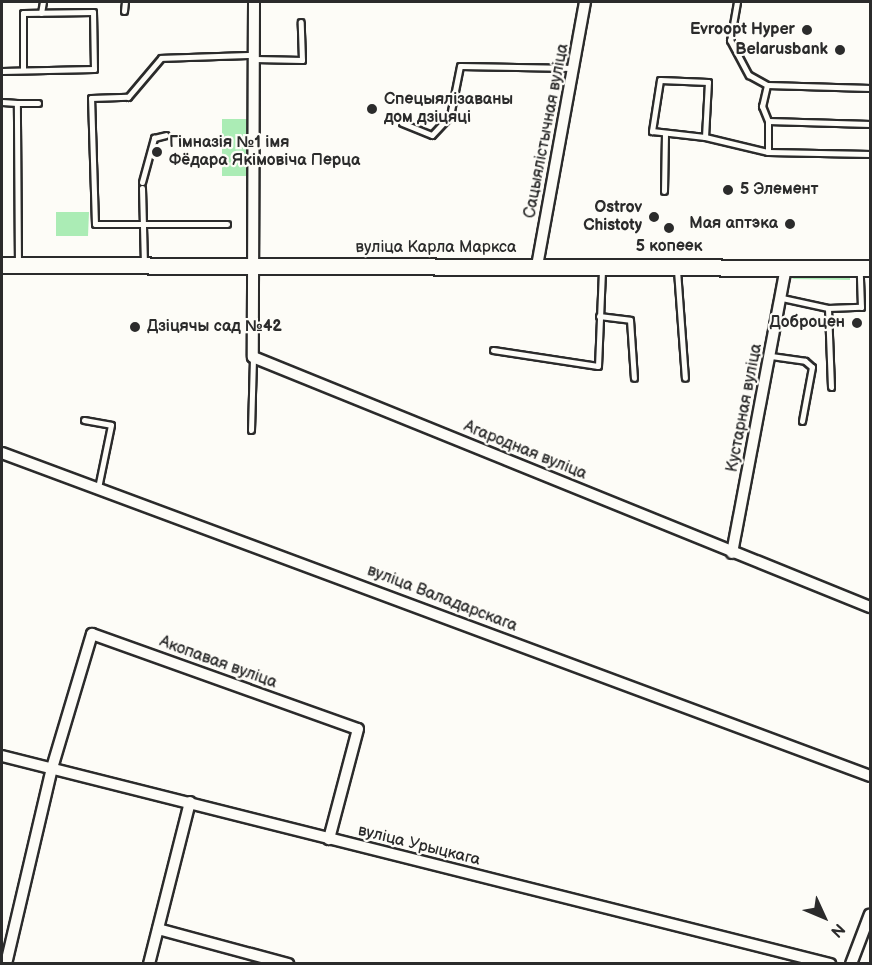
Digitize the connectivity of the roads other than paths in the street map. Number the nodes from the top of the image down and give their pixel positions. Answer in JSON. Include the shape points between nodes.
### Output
{"nodes":[{"id":1,"x":43,"y":2,"type":"edge"},
{"id":2,"x":125,"y":2,"type":"edge"},
{"id":3,"x":254,"y":2,"type":"edge"},
{"id":4,"x":585,"y":2,"type":"edge"},
{"id":5,"x":737,"y":2,"type":"edge"},
{"id":6,"x":124,"y":11,"type":"dead end"},
{"id":7,"x":41,"y":13,"type":"junction"},
{"id":8,"x":302,"y":22,"type":"dead end"},
{"id":9,"x":253,"y":57,"type":"junction"},
{"id":10,"x":574,"y":68,"type":"junction"},
{"id":11,"x":23,"y":70,"type":"junction"},
{"id":12,"x":2,"y":71,"type":"edge"},
{"id":13,"x":767,"y":85,"type":"junction"},
{"id":14,"x":870,"y":88,"type":"edge"},
{"id":15,"x":2,"y":102,"type":"edge"},
{"id":16,"x":17,"y":103,"type":"junction"},
{"id":17,"x":38,"y":103,"type":"dead end"},
{"id":18,"x":768,"y":121,"type":"junction"},
{"id":19,"x":402,"y":123,"type":"dead end"},
{"id":20,"x":870,"y":124,"type":"edge"},
{"id":21,"x":664,"y":133,"type":"junction"},
{"id":22,"x":166,"y":135,"type":"dead end"},
{"id":23,"x":705,"y":137,"type":"junction"},
{"id":24,"x":768,"y":152,"type":"junction"},
{"id":25,"x":870,"y":154,"type":"edge"},
{"id":26,"x":664,"y":191,"type":"dead end"},
{"id":27,"x":140,"y":224,"type":"junction"},
{"id":28,"x":226,"y":224,"type":"dead end"},
{"id":29,"x":2,"y":266,"type":"edge"},
{"id":30,"x":144,"y":266,"type":"junction"},
{"id":31,"x":253,"y":266,"type":"junction"},
{"id":32,"x":537,"y":266,"type":"junction"},
{"id":33,"x":18,"y":267,"type":"junction"},
{"id":34,"x":786,"y":267,"type":"junction"},
{"id":35,"x":865,"y":268,"type":"edge"},
{"id":36,"x":602,"y":269,"type":"junction"},
{"id":37,"x":677,"y":269,"type":"junction"},
{"id":38,"x":782,"y":298,"type":"junction"},
{"id":39,"x":828,"y":308,"type":"junction"},
{"id":40,"x":599,"y":316,"type":"junction"},
{"id":41,"x":493,"y":350,"type":"dead end"},
{"id":42,"x":771,"y":356,"type":"junction"},
{"id":43,"x":252,"y":357,"type":"junction"},
{"id":44,"x":634,"y":378,"type":"dead end"},
{"id":45,"x":685,"y":378,"type":"dead end"},
{"id":46,"x":831,"y":387,"type":"dead end"},
{"id":47,"x":84,"y":420,"type":"dead end"},
{"id":48,"x":802,"y":421,"type":"dead end"},
{"id":49,"x":251,"y":430,"type":"dead end"},
{"id":50,"x":2,"y":453,"type":"edge"},
{"id":51,"x":98,"y":488,"type":"junction"},
{"id":52,"x":732,"y":553,"type":"junction"},
{"id":53,"x":870,"y":607,"type":"edge"},
{"id":54,"x":2,"y":756,"type":"edge"},
{"id":55,"x":52,"y":768,"type":"junction"},
{"id":56,"x":870,"y":776,"type":"edge"},
{"id":57,"x":190,"y":802,"type":"junction"},
{"id":58,"x":329,"y":839,"type":"junction"},
{"id":59,"x":870,"y":914,"type":"edge"},
{"id":60,"x":158,"y":929,"type":"junction"},
{"id":61,"x":6,"y":963,"type":"edge"},
{"id":62,"x":149,"y":963,"type":"edge"},
{"id":63,"x":288,"y":963,"type":"edge"},
{"id":64,"x":830,"y":963,"type":"edge"},
{"id":65,"x":851,"y":963,"type":"edge"}],
"edges":[{"from":1,"to":7,"type":"lane"},
{"from":2,"to":6,"type":"lane"},
{"from":3,"to":9,"type":"street"},
{"from":4,"to":10,"type":"street","name":"Сацыялістычная вуліца"},
{"from":5,"to":13,"type":"lane","via":[[730,40],[748,75]]},
{"from":7,"to":11,"type":"lane","via":[[23,13]]},
{"from":7,"to":11,"type":"lane","via":[[93,12],[94,69]]},
{"from":8,"to":9,"type":"lane","via":[[302,60]]},
{"from":9,"to":27,"type":"lane","via":[[161,58],[128,97],[91,98],[95,224]]},
{"from":9,"to":31,"type":"street"},
{"from":10,"to":19,"type":"lane","via":[[459,66],[450,116],[432,135]]},
{"from":10,"to":32,"type":"street","name":"Сацыялістычная вуліца"},
{"from":11,"to":12,"type":"lane"},
{"from":13,"to":14,"type":"lane"},
{"from":13,"to":18,"type":"lane","via":[[762,106]]},
{"from":15,"to":16,"type":"lane"},
{"from":16,"to":17,"type":"lane"},
{"from":16,"to":33,"type":"lane"},
{"from":18,"to":20,"type":"lane"},
{"from":18,"to":24,"type":"lane"},
{"from":21,"to":23,"type":"lane"},
{"from":21,"to":23,"type":"lane","via":[[652,132],[660,80],[708,82]]},
{"from":21,"to":26,"type":"lane"},
{"from":22,"to":27,"type":"lane","via":[[154,138],[142,185]]},
{"from":23,"to":24,"type":"lane"},
{"from":24,"to":25,"type":"lane"},
{"from":27,"to":28,"type":"lane"},
{"from":27,"to":30,"type":"lane"},
{"from":29,"to":33,"type":"main road","name":"вуліца Карла Маркса"},
{"from":30,"to":31,"type":"main road","name":"вуліца Карла Маркса"},
{"from":30,"to":33,"type":"main road","name":"вуліца Карла Маркса"},
{"from":31,"to":32,"type":"main road","name":"вуліца Карла Маркса"},
{"from":31,"to":43,"type":"street"},
{"from":32,"to":36,"type":"main road","name":"вуліца Карла Маркса"},
{"from":34,"to":35,"type":"main road","name":"вуліца Карла Маркса"},
{"from":34,"to":37,"type":"main road","name":"вуліца Карла Маркса"},
{"from":34,"to":38,"type":"street","name":"Кустарная вуліца"},
{"from":35,"to":39,"type":"lane","via":[[861,307]]},
{"from":36,"to":37,"type":"main road","name":"вуліца Карла Маркса"},
{"from":36,"to":40,"type":"lane"},
{"from":37,"to":45,"type":"lane"},
{"from":38,"to":39,"type":"lane"},
{"from":38,"to":42,"type":"street","name":"Кустарная вуліца"},
{"from":39,"to":46,"type":"lane"},
{"from":40,"to":41,"type":"lane","via":[[598,366]]},
{"from":40,"to":44,"type":"lane","via":[[630,320]]},
{"from":42,"to":48,"type":"lane","via":[[805,361],[812,367]]},
{"from":42,"to":52,"type":"street","name":"Кустарная вуліца"},
{"from":43,"to":49,"type":"lane"},
{"from":43,"to":52,"type":"street","name":"Агародная вуліца"},
{"from":47,"to":51,"type":"lane","via":[[111,425]]},
{"from":50,"to":51,"type":"street","name":"вуліца Валадарскага"},
{"from":51,"to":56,"type":"street","name":"вуліца Валадарскага"},
{"from":52,"to":53,"type":"street","name":"Агародная вуліца"},
{"from":54,"to":55,"type":"street","name":"вуліца Урыцкага"},
{"from":55,"to":57,"type":"street","name":"вуліца Урыцкага"},
{"from":55,"to":58,"type":"street","name":"Акопавая вуліца","via":[[92,634],[358,729]]},
{"from":55,"to":61,"type":"street"},
{"from":57,"to":58,"type":"street","name":"вуліца Урыцкага"},
{"from":57,"to":60,"type":"street"},
{"from":58,"to":64,"type":"street","name":"вуліца Урыцкага"},
{"from":59,"to":65,"type":"street"},
{"from":60,"to":62,"type":"street"},
{"from":60,"to":63,"type":"street"}]}
